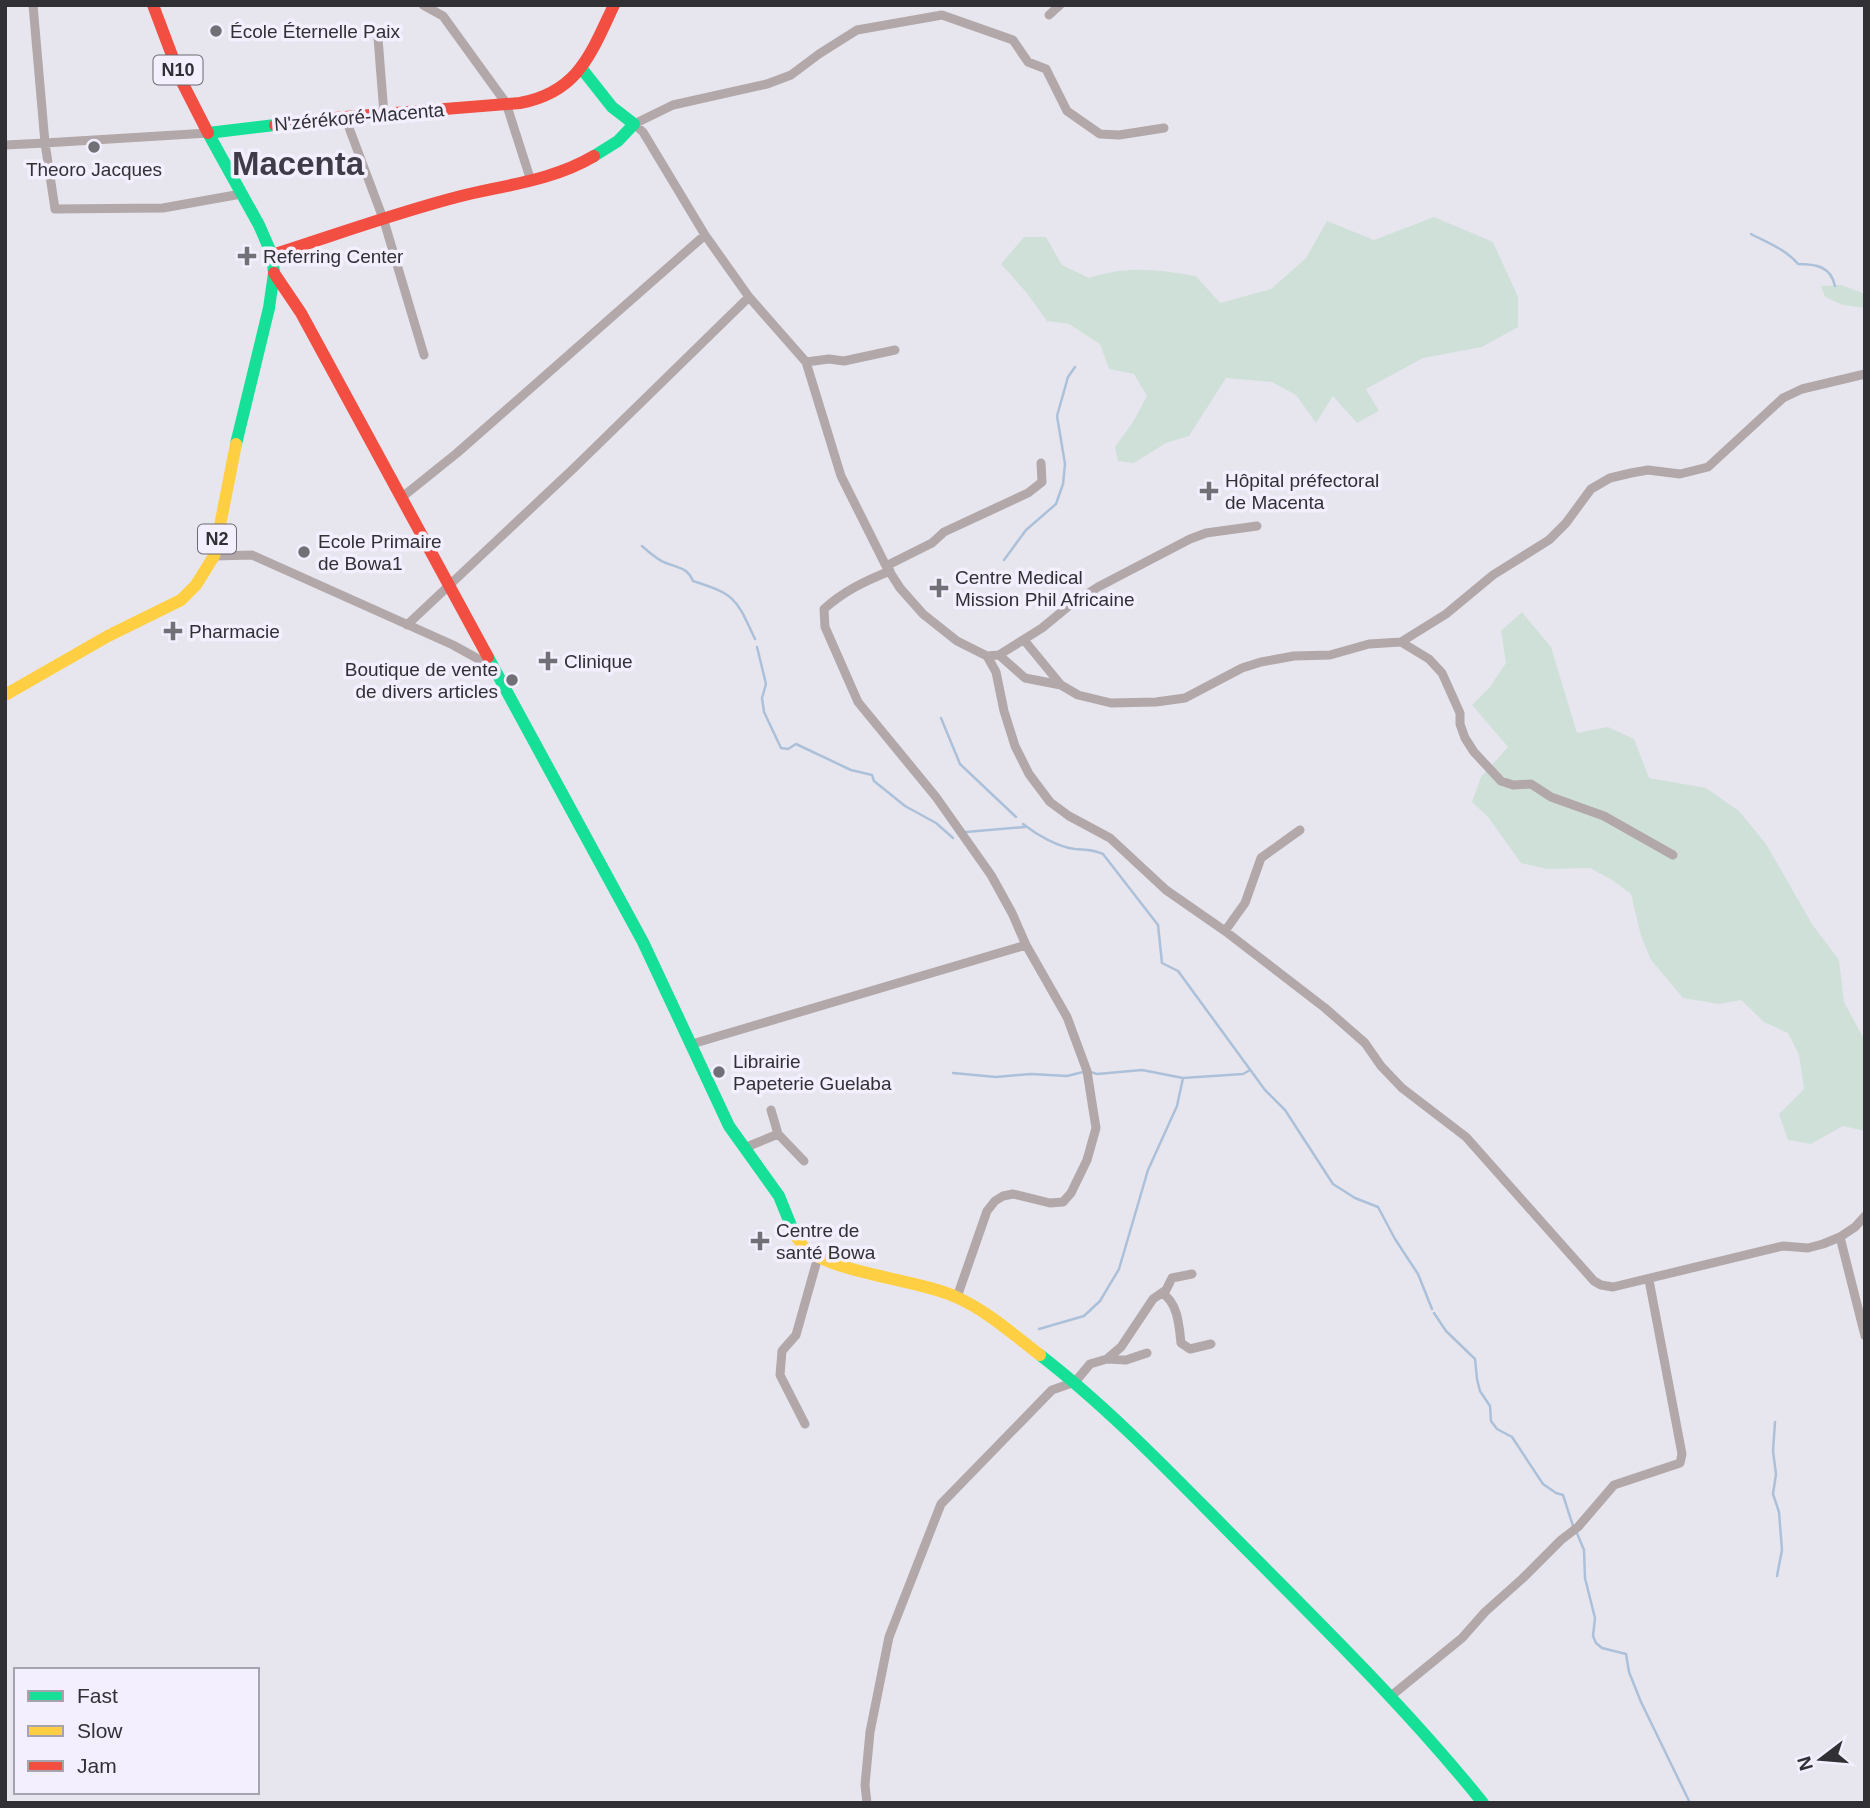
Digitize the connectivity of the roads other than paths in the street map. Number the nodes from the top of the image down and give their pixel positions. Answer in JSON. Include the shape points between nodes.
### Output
{"nodes":[{"id":1,"x":33,"y":5,"type":"edge"},
{"id":2,"x":153,"y":5,"type":"edge"},
{"id":3,"x":423,"y":5,"type":"edge"},
{"id":4,"x":614,"y":5,"type":"edge"},
{"id":5,"x":1060,"y":5,"type":"edge"},
{"id":6,"x":1049,"y":15,"type":"dead end"},
{"id":7,"x":378,"y":38,"type":"dead end"},
{"id":8,"x":582,"y":69,"type":"junction"},
{"id":9,"x":506,"y":103,"type":"junction"},
{"id":10,"x":384,"y":114,"type":"junction"},
{"id":11,"x":345,"y":117,"type":"junction"},
{"id":12,"x":634,"y":124,"type":"junction"},
{"id":13,"x":1164,"y":128,"type":"dead end"},
{"id":14,"x":208,"y":133,"type":"junction"},
{"id":15,"x":45,"y":143,"type":"junction"},
{"id":16,"x":5,"y":145,"type":"edge"},
{"id":17,"x":531,"y":181,"type":"junction"},
{"id":18,"x":241,"y":194,"type":"junction"},
{"id":19,"x":384,"y":221,"type":"junction"},
{"id":20,"x":705,"y":235,"type":"junction"},
{"id":21,"x":272,"y":255,"type":"junction"},
{"id":22,"x":274,"y":272,"type":"junction"},
{"id":23,"x":749,"y":297,"type":"junction"},
{"id":24,"x":895,"y":350,"type":"dead end"},
{"id":25,"x":424,"y":355,"type":"dead end"},
{"id":26,"x":806,"y":362,"type":"junction"},
{"id":27,"x":1865,"y":374,"type":"edge"},
{"id":28,"x":1041,"y":463,"type":"dead end"},
{"id":29,"x":401,"y":498,"type":"junction"},
{"id":30,"x":1257,"y":526,"type":"dead end"},
{"id":31,"x":214,"y":556,"type":"junction"},
{"id":32,"x":888,"y":569,"type":"junction"},
{"id":33,"x":450,"y":586,"type":"junction"},
{"id":34,"x":407,"y":625,"type":"junction"},
{"id":35,"x":1024,"y":640,"type":"junction"},
{"id":36,"x":1401,"y":642,"type":"junction"},
{"id":37,"x":999,"y":655,"type":"junction"},
{"id":38,"x":987,"y":656,"type":"junction"},
{"id":39,"x":491,"y":666,"type":"junction"},
{"id":40,"x":1061,"y":685,"type":"junction"},
{"id":41,"x":6,"y":695,"type":"edge"},
{"id":42,"x":1300,"y":830,"type":"dead end"},
{"id":43,"x":1673,"y":855,"type":"dead end"},
{"id":44,"x":1225,"y":931,"type":"junction"},
{"id":45,"x":1026,"y":945,"type":"junction"},
{"id":46,"x":692,"y":1044,"type":"junction"},
{"id":47,"x":771,"y":1110,"type":"dead end"},
{"id":48,"x":778,"y":1134,"type":"junction"},
{"id":49,"x":744,"y":1147,"type":"junction"},
{"id":50,"x":804,"y":1161,"type":"dead end"},
{"id":51,"x":1865,"y":1216,"type":"edge"},
{"id":52,"x":1840,"y":1237,"type":"junction"},
{"id":53,"x":818,"y":1256,"type":"junction"},
{"id":54,"x":1192,"y":1274,"type":"dead end"},
{"id":55,"x":1649,"y":1280,"type":"junction"},
{"id":56,"x":1162,"y":1293,"type":"junction"},
{"id":57,"x":957,"y":1297,"type":"junction"},
{"id":58,"x":1865,"y":1336,"type":"edge"},
{"id":59,"x":1211,"y":1344,"type":"dead end"},
{"id":60,"x":1147,"y":1353,"type":"dead end"},
{"id":61,"x":1107,"y":1359,"type":"junction"},
{"id":62,"x":1075,"y":1382,"type":"junction"},
{"id":63,"x":806,"y":1424,"type":"dead end"},
{"id":64,"x":1391,"y":1696,"type":"junction"},
{"id":65,"x":867,"y":1803,"type":"edge"},
{"id":66,"x":1483,"y":1803,"type":"edge"}],
"edges":[{"from":1,"to":15,"type":"street"},
{"from":2,"to":14,"type":"main road","number":"N10","via":[[182,82]]},
{"from":3,"to":9,"type":"street","via":[[443,16]]},
{"from":4,"to":8,"type":"main road","name":"N'zérékoré-Macenta"},
{"from":5,"to":6,"type":"street"},
{"from":7,"to":10,"type":"street"},
{"from":8,"to":9,"type":"main road","name":"N'zérékoré-Macenta","via":[[559,91],[522,105]]},
{"from":8,"to":12,"type":"main road","via":[[612,107]]},
{"from":9,"to":10,"type":"main road","name":"N'zérékoré-Macenta"},
{"from":9,"to":17,"type":"street"},
{"from":10,"to":11,"type":"main road","name":"N'zérékoré-Macenta"},
{"from":11,"to":14,"type":"main road","name":"N'zérékoré-Macenta"},
{"from":11,"to":19,"type":"street"},
{"from":12,"to":13,"type":"street","via":[[673,105],[792,75],[857,30],[942,15],[1013,40],[1028,62],[1046,69],[1067,110],[1100,134]]},
{"from":12,"to":17,"type":"main road","via":[[618,141],[584,162]]},
{"from":12,"to":20,"type":"street"},
{"from":14,"to":15,"type":"street"},
{"from":14,"to":18,"type":"main road","number":"N2"},
{"from":15,"to":16,"type":"street"},
{"from":15,"to":18,"type":"street","via":[[55,209],[163,208]]},
{"from":17,"to":19,"type":"main road","via":[[460,196]]},
{"from":18,"to":21,"type":"main road","number":"N2"},
{"from":19,"to":21,"type":"main road"},
{"from":19,"to":25,"type":"street"},
{"from":20,"to":23,"type":"street"},
{"from":20,"to":29,"type":"street"},
{"from":21,"to":22,"type":"main road","number":"N2"},
{"from":22,"to":29,"type":"main road"},
{"from":22,"to":31,"type":"main road","number":"N2"},
{"from":23,"to":26,"type":"street"},
{"from":23,"to":33,"type":"street"},
{"from":24,"to":26,"type":"street","via":[[844,362]]},
{"from":26,"to":32,"type":"street","via":[[841,476]]},
{"from":27,"to":36,"type":"street","via":[[1783,398],[1708,467],[1680,474],[1648,470],[1610,478],[1591,489],[1549,540]]},
{"from":28,"to":32,"type":"street","via":[[1040,485],[944,531]]},
{"from":29,"to":33,"type":"main road"},
{"from":30,"to":35,"type":"street","via":[[1190,539],[1098,587]]},
{"from":31,"to":34,"type":"street","via":[[252,555]]},
{"from":31,"to":41,"type":"main road","number":"N2","via":[[181,600]]},
{"from":32,"to":38,"type":"street","via":[[923,614],[957,641]]},
{"from":32,"to":45,"type":"street","via":[[824,609],[825,627],[858,702],[976,854],[1004,897]]},
{"from":33,"to":34,"type":"street"},
{"from":33,"to":39,"type":"main road"},
{"from":34,"to":39,"type":"street"},
{"from":35,"to":37,"type":"street"},
{"from":35,"to":40,"type":"street"},
{"from":36,"to":40,"type":"street","via":[[1261,662],[1185,698],[1156,702],[1111,703],[1078,695]]},
{"from":36,"to":43,"type":"street","via":[[1442,673],[1465,737],[1501,781],[1531,783],[1551,797],[1604,816]]},
{"from":37,"to":38,"type":"street"},
{"from":37,"to":40,"type":"street","via":[[1025,678]]},
{"from":38,"to":44,"type":"street","via":[[996,671],[1015,746],[1050,802],[1110,838],[1166,890]]},
{"from":39,"to":46,"type":"main road","via":[[643,942]]},
{"from":42,"to":44,"type":"street","via":[[1261,858],[1245,903]]},
{"from":44,"to":55,"type":"street","via":[[1325,1008],[1365,1043],[1402,1088],[1466,1137],[1594,1281],[1613,1287]]},
{"from":45,"to":46,"type":"street"},
{"from":45,"to":57,"type":"street","via":[[1067,1017],[1089,1079],[1096,1128],[1087,1160],[1063,1202],[1013,1194],[1003,1196],[986,1211]]},
{"from":46,"to":49,"type":"main road","via":[[729,1126]]},
{"from":47,"to":48,"type":"street"},
{"from":48,"to":49,"type":"street"},
{"from":48,"to":50,"type":"street"},
{"from":49,"to":53,"type":"main road","via":[[779,1196],[803,1247]]},
{"from":51,"to":52,"type":"street"},
{"from":52,"to":55,"type":"street","via":[[1808,1248],[1783,1246]]},
{"from":52,"to":58,"type":"street"},
{"from":53,"to":57,"type":"main road"},
{"from":53,"to":63,"type":"street","via":[[796,1335],[782,1351],[780,1375]]},
{"from":54,"to":56,"type":"street","via":[[1172,1278]]},
{"from":55,"to":64,"type":"street","via":[[1680,1463],[1614,1485],[1575,1530],[1462,1638]]},
{"from":56,"to":59,"type":"street","via":[[1170,1298],[1177,1316],[1181,1343],[1189,1349]]},
{"from":56,"to":61,"type":"street"},
{"from":57,"to":62,"type":"main road"},
{"from":60,"to":61,"type":"street","via":[[1126,1360]]},
{"from":61,"to":62,"type":"street","via":[[1090,1364]]},
{"from":62,"to":64,"type":"main road"},
{"from":62,"to":65,"type":"street","via":[[1052,1390],[941,1504],[889,1637],[870,1732]]},
{"from":64,"to":66,"type":"main road"}]}
